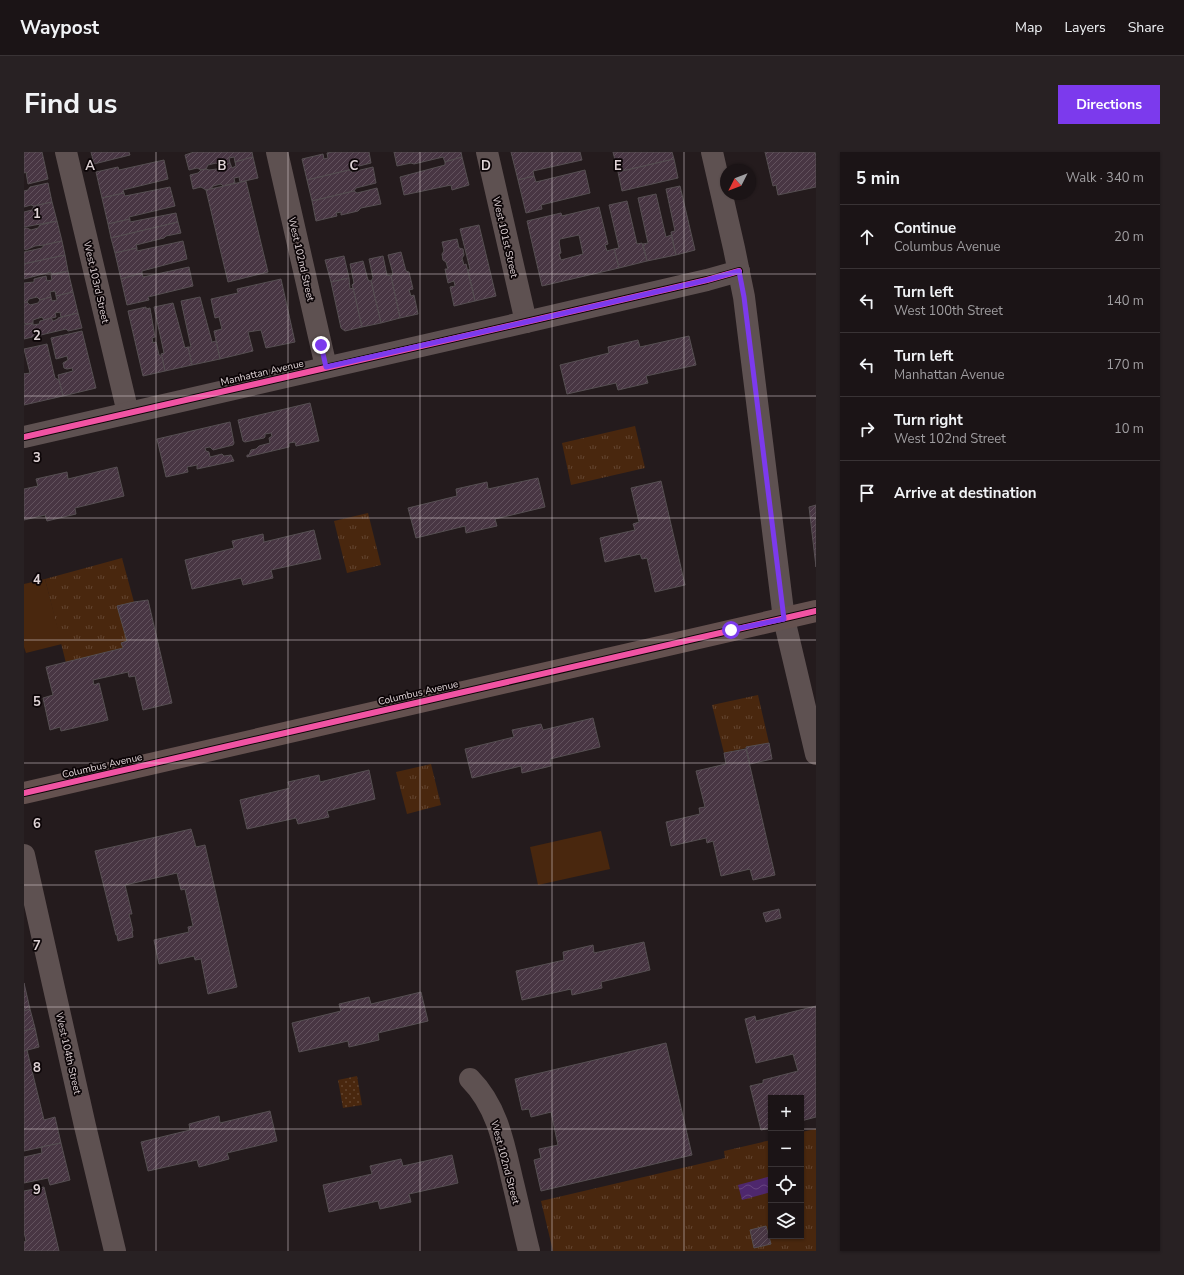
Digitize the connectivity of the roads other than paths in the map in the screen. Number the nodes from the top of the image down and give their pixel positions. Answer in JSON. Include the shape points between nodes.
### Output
{"nodes":[{"id":1,"x":66,"y":152,"type":"edge"},
{"id":2,"x":277,"y":152,"type":"edge"},
{"id":3,"x":486,"y":152,"type":"edge"},
{"id":4,"x":712,"y":152,"type":"edge"},
{"id":5,"x":739,"y":271,"type":"junction"},
{"id":6,"x":526,"y":322,"type":"junction"},
{"id":7,"x":326,"y":367,"type":"junction"},
{"id":8,"x":128,"y":413,"type":"junction"},
{"id":9,"x":24,"y":437,"type":"edge"},
{"id":10,"x":816,"y":611,"type":"edge"},
{"id":11,"x":784,"y":619,"type":"junction"},
{"id":12,"x":816,"y":754,"type":"edge"},
{"id":13,"x":24,"y":793,"type":"edge"},
{"id":14,"x":24,"y":855,"type":"edge"},
{"id":15,"x":470,"y":1079,"type":"dead end"},
{"id":16,"x":115,"y":1251,"type":"edge"},
{"id":17,"x":529,"y":1251,"type":"edge"}],
"edges":[{"from":1,"to":8,"type":"street","name":"West 103rd Street"},
{"from":2,"to":7,"type":"street","name":"West 102nd Street"},
{"from":3,"to":6,"type":"street","name":"West 101st Street"},
{"from":4,"to":5,"type":"street"},
{"from":5,"to":6,"type":"street","name":"Manhattan Avenue"},
{"from":5,"to":11,"type":"street"},
{"from":6,"to":7,"type":"street","name":"Manhattan Avenue"},
{"from":7,"to":8,"type":"street","name":"Manhattan Avenue"},
{"from":8,"to":9,"type":"street","name":"Manhattan Avenue"},
{"from":10,"to":11,"type":"main road","name":"Columbus Avenue"},
{"from":11,"to":12,"type":"street"},
{"from":11,"to":13,"type":"main road","name":"Columbus Avenue"},
{"from":14,"to":16,"type":"street","name":"West 104th Street"},
{"from":15,"to":17,"type":"street","name":"West 102nd Street","via":[[493,1113],[502,1136]]}]}
